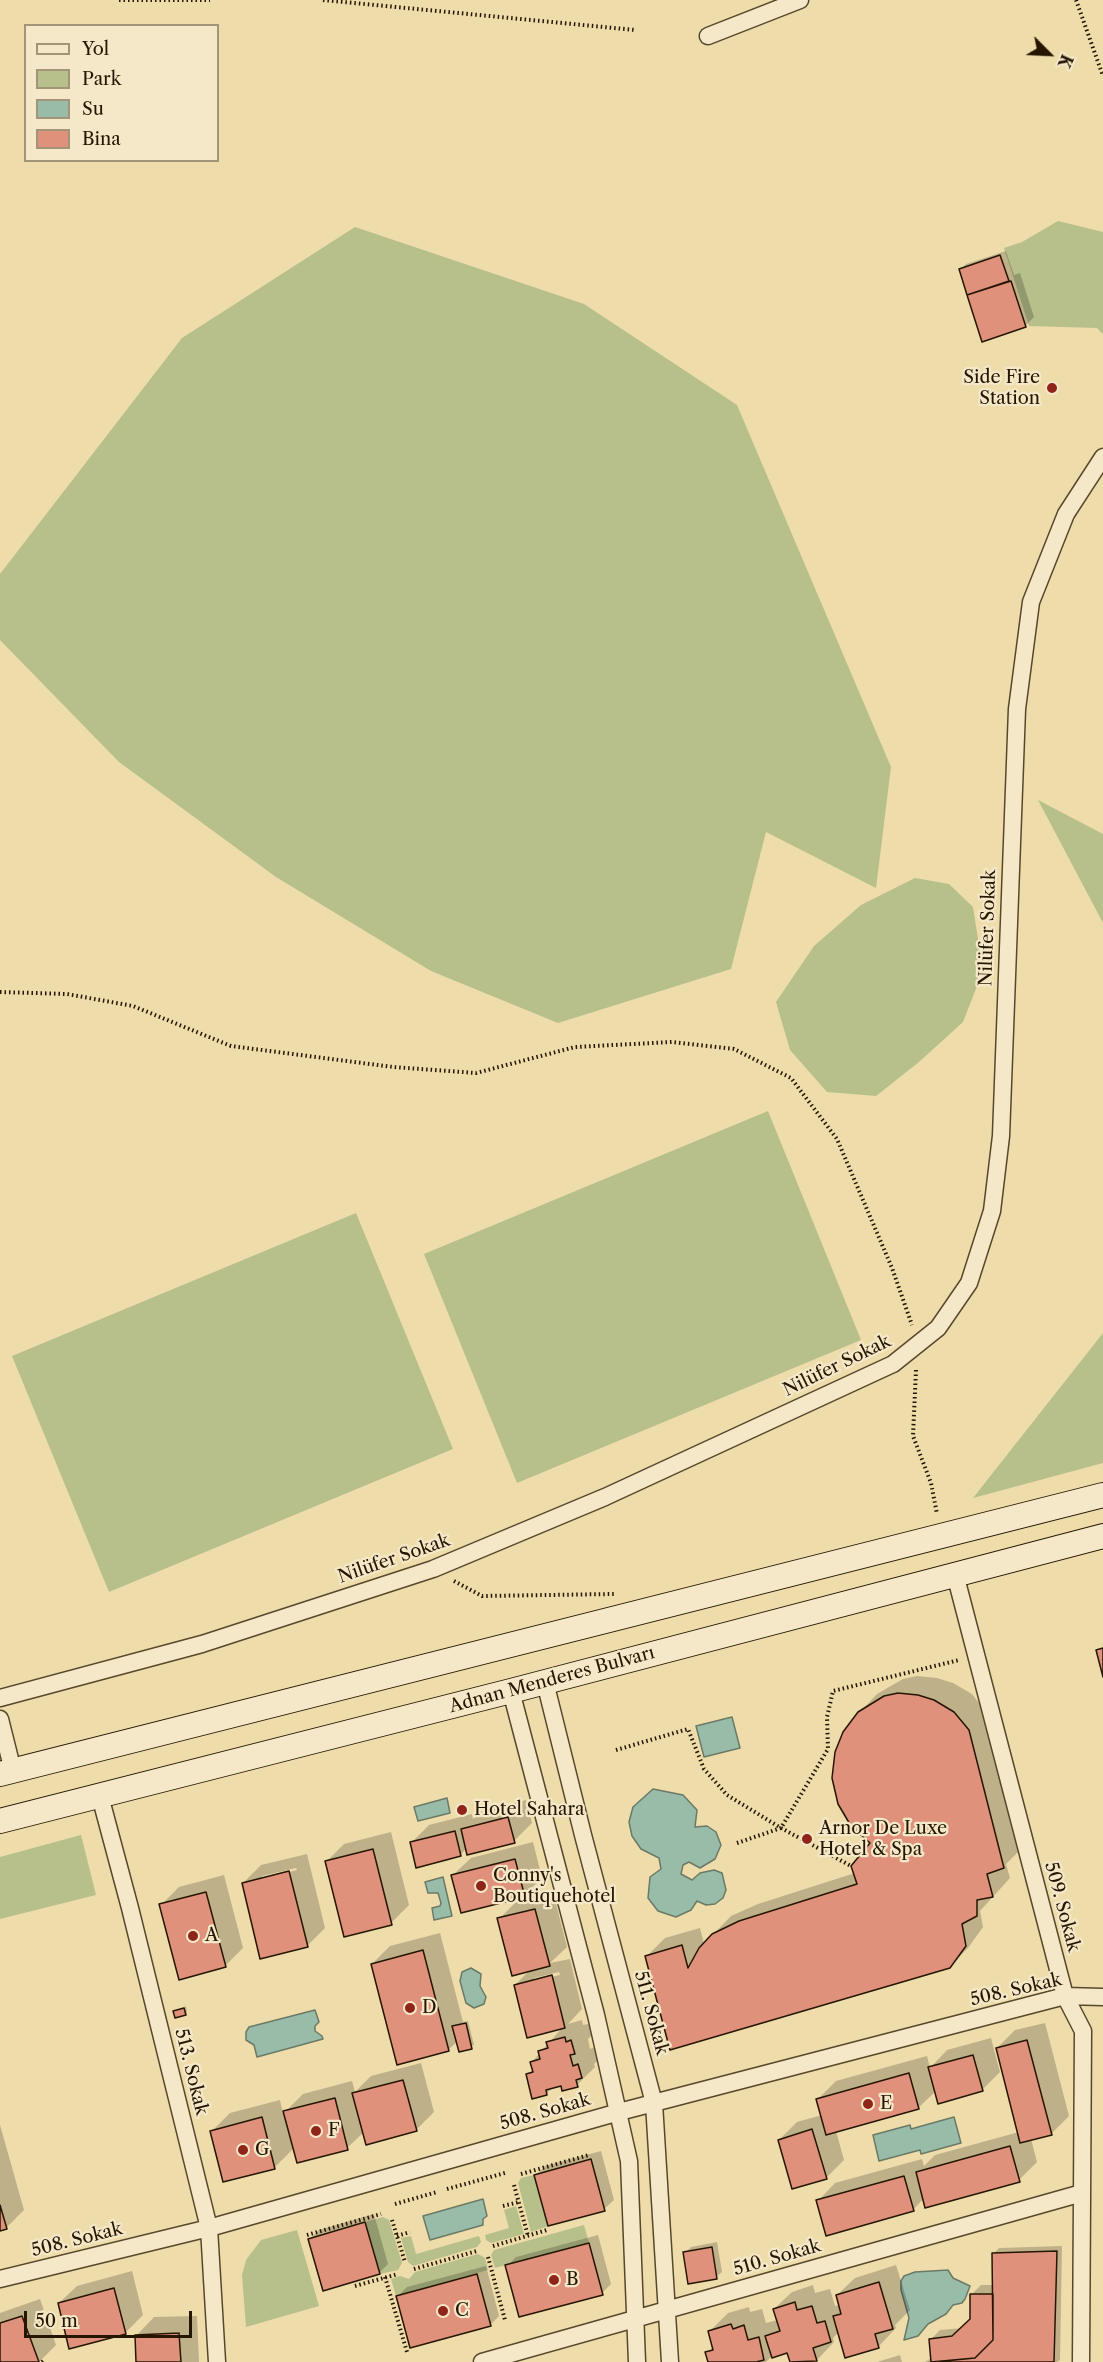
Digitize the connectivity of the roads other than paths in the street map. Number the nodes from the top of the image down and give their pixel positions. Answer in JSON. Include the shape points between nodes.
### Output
{"nodes":[{"id":1,"x":800,"y":0,"type":"edge"},
{"id":2,"x":708,"y":36,"type":"dead end"},
{"id":3,"x":1103,"y":457,"type":"edge"},
{"id":4,"x":1103,"y":1495,"type":"edge"},
{"id":5,"x":1103,"y":1536,"type":"edge"},
{"id":6,"x":955,"y":1574,"type":"junction"},
{"id":7,"x":545,"y":1682,"type":"junction"},
{"id":8,"x":511,"y":1691,"type":"junction"},
{"id":9,"x":0,"y":1698,"type":"edge"},
{"id":10,"x":0,"y":1719,"type":"edge"},
{"id":11,"x":7,"y":1773,"type":"edge"},
{"id":12,"x":100,"y":1796,"type":"junction"},
{"id":13,"x":0,"y":1821,"type":"edge"},
{"id":14,"x":1065,"y":1996,"type":"junction"},
{"id":15,"x":1103,"y":1996,"type":"edge"},
{"id":16,"x":654,"y":2103,"type":"junction"},
{"id":17,"x":619,"y":2112,"type":"junction"},
{"id":18,"x":1082,"y":2193,"type":"junction"},
{"id":19,"x":209,"y":2228,"type":"junction"},
{"id":20,"x":0,"y":2279,"type":"edge"},
{"id":21,"x":667,"y":2309,"type":"junction"},
{"id":22,"x":635,"y":2318,"type":"junction"},
{"id":23,"x":217,"y":2362,"type":"edge"},
{"id":24,"x":482,"y":2362,"type":"edge"},
{"id":25,"x":637,"y":2362,"type":"edge"},
{"id":26,"x":670,"y":2362,"type":"edge"},
{"id":27,"x":1081,"y":2362,"type":"edge"}],
"edges":[{"from":1,"to":2,"type":"street"},
{"from":3,"to":9,"type":"street","name":"Nilüfer Sokak","via":[[1066,514],[1031,602],[1017,710],[1001,1136],[992,1211],[969,1283],[938,1328],[892,1364],[605,1497],[433,1569],[202,1644]]},
{"from":4,"to":11,"type":"main road"},
{"from":5,"to":6,"type":"main road","name":"Adnan Menderes Bulvarı"},
{"from":6,"to":7,"type":"main road","name":"Adnan Menderes Bulvarı"},
{"from":6,"to":14,"type":"street","name":"509. Sokak"},
{"from":7,"to":8,"type":"main road","name":"Adnan Menderes Bulvarı"},
{"from":7,"to":16,"type":"street","name":"511. Sokak"},
{"from":8,"to":12,"type":"main road","name":"Adnan Menderes Bulvarı"},
{"from":8,"to":17,"type":"street"},
{"from":10,"to":11,"type":"street"},
{"from":12,"to":13,"type":"main road","name":"Adnan Menderes Bulvarı"},
{"from":12,"to":19,"type":"street","name":"513. Sokak"},
{"from":14,"to":15,"type":"street","name":"508. Sokak"},
{"from":14,"to":16,"type":"street","name":"508. Sokak"},
{"from":14,"to":18,"type":"street","name":"509. Sokak","via":[[1083,2031]]},
{"from":16,"to":17,"type":"street","name":"508. Sokak"},
{"from":16,"to":21,"type":"street","name":"511. Sokak"},
{"from":17,"to":19,"type":"street","name":"508. Sokak"},
{"from":17,"to":22,"type":"street","via":[[629,2160]]},
{"from":18,"to":21,"type":"street","name":"510. Sokak"},
{"from":18,"to":27,"type":"street","name":"509. Sokak"},
{"from":19,"to":20,"type":"street","name":"508. Sokak"},
{"from":19,"to":23,"type":"street","name":"513. Sokak"},
{"from":21,"to":22,"type":"street","name":"510. Sokak"},
{"from":21,"to":26,"type":"street","name":"511. Sokak"},
{"from":22,"to":24,"type":"street","name":"510. Sokak"},
{"from":22,"to":25,"type":"street"}]}
